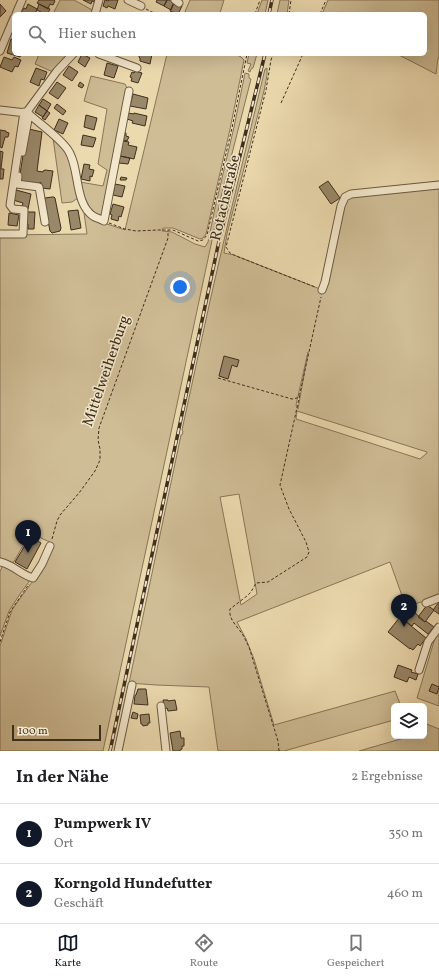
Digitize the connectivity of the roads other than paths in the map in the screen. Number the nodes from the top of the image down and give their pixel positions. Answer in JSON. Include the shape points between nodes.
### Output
{"nodes":[{"id":1,"x":22,"y":0,"type":"edge"},
{"id":2,"x":99,"y":0,"type":"edge"},
{"id":3,"x":128,"y":0,"type":"edge"},
{"id":4,"x":141,"y":6,"type":"road end"},
{"id":5,"x":17,"y":12,"type":"edge"},
{"id":6,"x":96,"y":12,"type":"edge"},
{"id":7,"x":12,"y":23,"type":"edge"},
{"id":8,"x":0,"y":51,"type":"edge"},
{"id":9,"x":71,"y":56,"type":"edge"},
{"id":10,"x":104,"y":56,"type":"edge"},
{"id":11,"x":137,"y":68,"type":"dead end"},
{"id":12,"x":129,"y":91,"type":"dead end"},
{"id":13,"x":0,"y":110,"type":"edge"},
{"id":14,"x":26,"y":113,"type":"junction"},
{"id":15,"x":439,"y":185,"type":"edge"},
{"id":16,"x":46,"y":222,"type":"dead end"},
{"id":17,"x":0,"y":234,"type":"edge"},
{"id":18,"x":322,"y":290,"type":"road end"},
{"id":19,"x":50,"y":546,"type":"road end"},
{"id":20,"x":0,"y":562,"type":"edge"},
{"id":21,"x":439,"y":598,"type":"edge"},
{"id":22,"x":426,"y":603,"type":"dead end"},
{"id":23,"x":439,"y":628,"type":"edge"},
{"id":24,"x":419,"y":670,"type":"dead end"},
{"id":25,"x":132,"y":685,"type":"dead end"},
{"id":26,"x":161,"y":706,"type":"dead end"},
{"id":27,"x":118,"y":751,"type":"edge"},
{"id":28,"x":166,"y":751,"type":"edge"}],
"edges":[{"from":1,"to":5,"type":"street"},
{"from":2,"to":6,"type":"street"},
{"from":3,"to":4,"type":"street"},
{"from":7,"to":8,"type":"street"},
{"from":9,"to":14,"type":"street"},
{"from":10,"to":11,"type":"street"},
{"from":12,"to":14,"type":"street","via":[[104,221],[93,216],[85,208],[68,150]]},
{"from":13,"to":14,"type":"street"},
{"from":14,"to":16,"type":"street","via":[[17,184],[39,187]]},
{"from":14,"to":17,"type":"street","via":[[10,205],[13,209],[24,210],[23,234]]},
{"from":15,"to":18,"type":"street","via":[[351,194],[345,198]]},
{"from":19,"to":20,"type":"street","via":[[33,578]]},
{"from":21,"to":22,"type":"street"},
{"from":23,"to":24,"type":"street","via":[[428,642]]},
{"from":25,"to":27,"type":"street"},
{"from":26,"to":28,"type":"street"}]}
